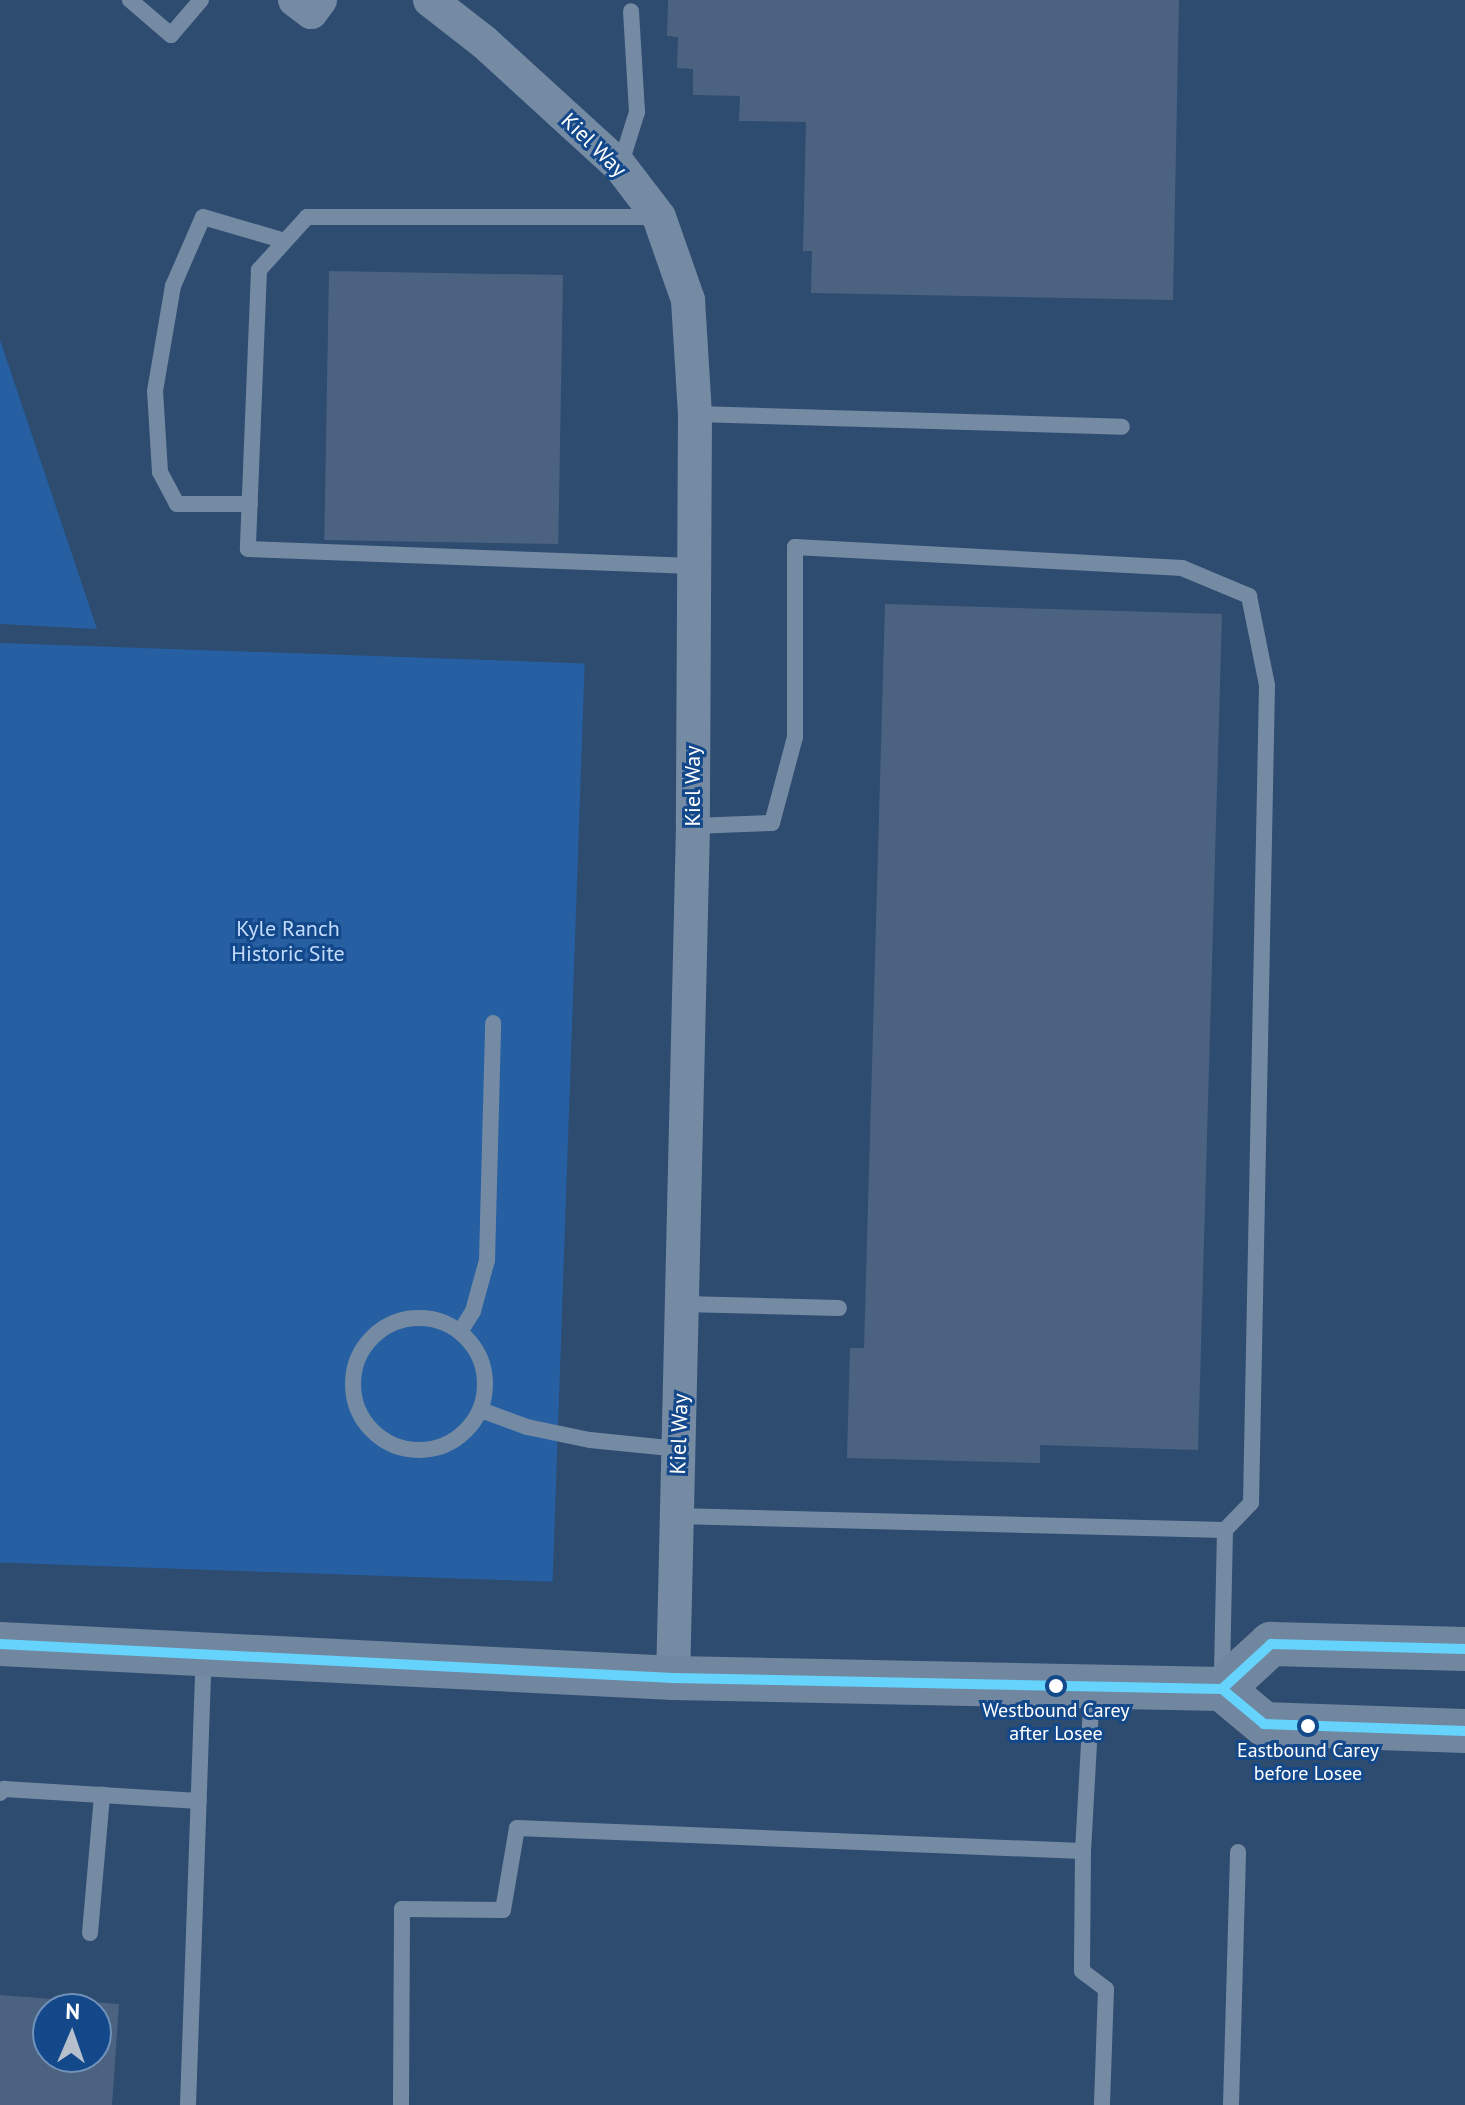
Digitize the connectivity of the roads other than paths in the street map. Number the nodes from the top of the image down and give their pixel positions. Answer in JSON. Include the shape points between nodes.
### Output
{"nodes":[{"id":1,"x":130,"y":0,"type":"edge"},
{"id":2,"x":201,"y":0,"type":"edge"},
{"id":3,"x":295,"y":0,"type":"edge"},
{"id":4,"x":320,"y":0,"type":"edge"},
{"id":5,"x":430,"y":0,"type":"edge"},
{"id":6,"x":631,"y":11,"type":"dead end"},
{"id":7,"x":620,"y":166,"type":"junction"},
{"id":8,"x":659,"y":217,"type":"junction"},
{"id":9,"x":285,"y":241,"type":"junction"},
{"id":10,"x":695,"y":414,"type":"junction"},
{"id":11,"x":1122,"y":427,"type":"dead end"},
{"id":12,"x":250,"y":504,"type":"junction"},
{"id":13,"x":693,"y":566,"type":"junction"},
{"id":14,"x":693,"y":826,"type":"junction"},
{"id":15,"x":493,"y":1023,"type":"dead end"},
{"id":16,"x":683,"y":1304,"type":"junction"},
{"id":17,"x":839,"y":1308,"type":"dead end"},
{"id":18,"x":460,"y":1332,"type":"junction"},
{"id":19,"x":481,"y":1410,"type":"junction"},
{"id":20,"x":678,"y":1449,"type":"junction"},
{"id":21,"x":676,"y":1516,"type":"junction"},
{"id":22,"x":1225,"y":1530,"type":"junction"},
{"id":23,"x":0,"y":1644,"type":"edge"},
{"id":24,"x":1465,"y":1649,"type":"edge"},
{"id":25,"x":204,"y":1652,"type":"junction"},
{"id":26,"x":673,"y":1678,"type":"junction"},
{"id":27,"x":1092,"y":1686,"type":"junction"},
{"id":28,"x":1222,"y":1689,"type":"junction"},
{"id":29,"x":1465,"y":1731,"type":"edge"},
{"id":30,"x":0,"y":1793,"type":"edge"},
{"id":31,"x":102,"y":1795,"type":"junction"},
{"id":32,"x":199,"y":1801,"type":"junction"},
{"id":33,"x":1083,"y":1851,"type":"junction"},
{"id":34,"x":1238,"y":1852,"type":"dead end"},
{"id":35,"x":90,"y":1933,"type":"dead end"},
{"id":36,"x":188,"y":2105,"type":"edge"},
{"id":37,"x":401,"y":2105,"type":"edge"},
{"id":38,"x":1102,"y":2105,"type":"edge"},
{"id":39,"x":1231,"y":2105,"type":"edge"}],
"edges":[{"from":1,"to":2,"type":"lane","via":[[171,35]]},
{"from":3,"to":4,"type":"street","via":[[311,12]]},
{"from":5,"to":7,"type":"street","name":"Kiel Way"},
{"from":6,"to":7,"type":"lane","via":[[637,112]]},
{"from":7,"to":8,"type":"street","name":"Kiel Way"},
{"from":8,"to":9,"type":"lane","via":[[307,217]]},
{"from":8,"to":10,"type":"street","name":"Kiel Way","via":[[688,300]]},
{"from":9,"to":12,"type":"lane","via":[[259,270]]},
{"from":9,"to":12,"type":"lane","via":[[203,217],[173,286],[155,391],[160,472],[177,504]]},
{"from":10,"to":11,"type":"lane"},
{"from":10,"to":13,"type":"street","name":"Kiel Way"},
{"from":12,"to":13,"type":"lane","via":[[248,549]]},
{"from":13,"to":14,"type":"street","name":"Kiel Way"},
{"from":14,"to":16,"type":"street","name":"Kiel Way"},
{"from":14,"to":22,"type":"lane","via":[[772,823],[795,737],[795,547],[1182,568],[1249,596],[1267,685],[1252,1471],[1251,1503]]},
{"from":15,"to":18,"type":"lane","via":[[487,1260],[473,1311]]},
{"from":16,"to":17,"type":"lane"},
{"from":16,"to":20,"type":"street","name":"Kiel Way"},
{"from":18,"to":19,"type":"lane","via":[[484,1367]]},
{"from":18,"to":19,"type":"lane","via":[[441,1321],[419,1318],[379,1331],[363,1346],[354,1366],[357,1410],[369,1429],[407,1450],[430,1450],[460,1436]]},
{"from":19,"to":20,"type":"lane","via":[[527,1427],[590,1440]]},
{"from":20,"to":21,"type":"street","name":"Kiel Way"},
{"from":21,"to":22,"type":"lane"},
{"from":21,"to":26,"type":"street","name":"Kiel Way"},
{"from":22,"to":28,"type":"lane"},
{"from":23,"to":25,"type":"main road"},
{"from":24,"to":28,"type":"main road","via":[[1271,1644]]},
{"from":25,"to":26,"type":"main road"},
{"from":25,"to":32,"type":"lane"},
{"from":26,"to":27,"type":"main road"},
{"from":27,"to":28,"type":"main road"},
{"from":27,"to":33,"type":"lane"},
{"from":28,"to":29,"type":"main road","via":[[1264,1724]]},
{"from":30,"to":31,"type":"lane","via":[[4,1789]]},
{"from":31,"to":32,"type":"lane"},
{"from":31,"to":35,"type":"lane"},
{"from":32,"to":36,"type":"lane"},
{"from":33,"to":37,"type":"lane","via":[[517,1828],[503,1910],[402,1909]]},
{"from":33,"to":38,"type":"lane","via":[[1082,1971],[1106,1989]]},
{"from":34,"to":39,"type":"lane"}]}
